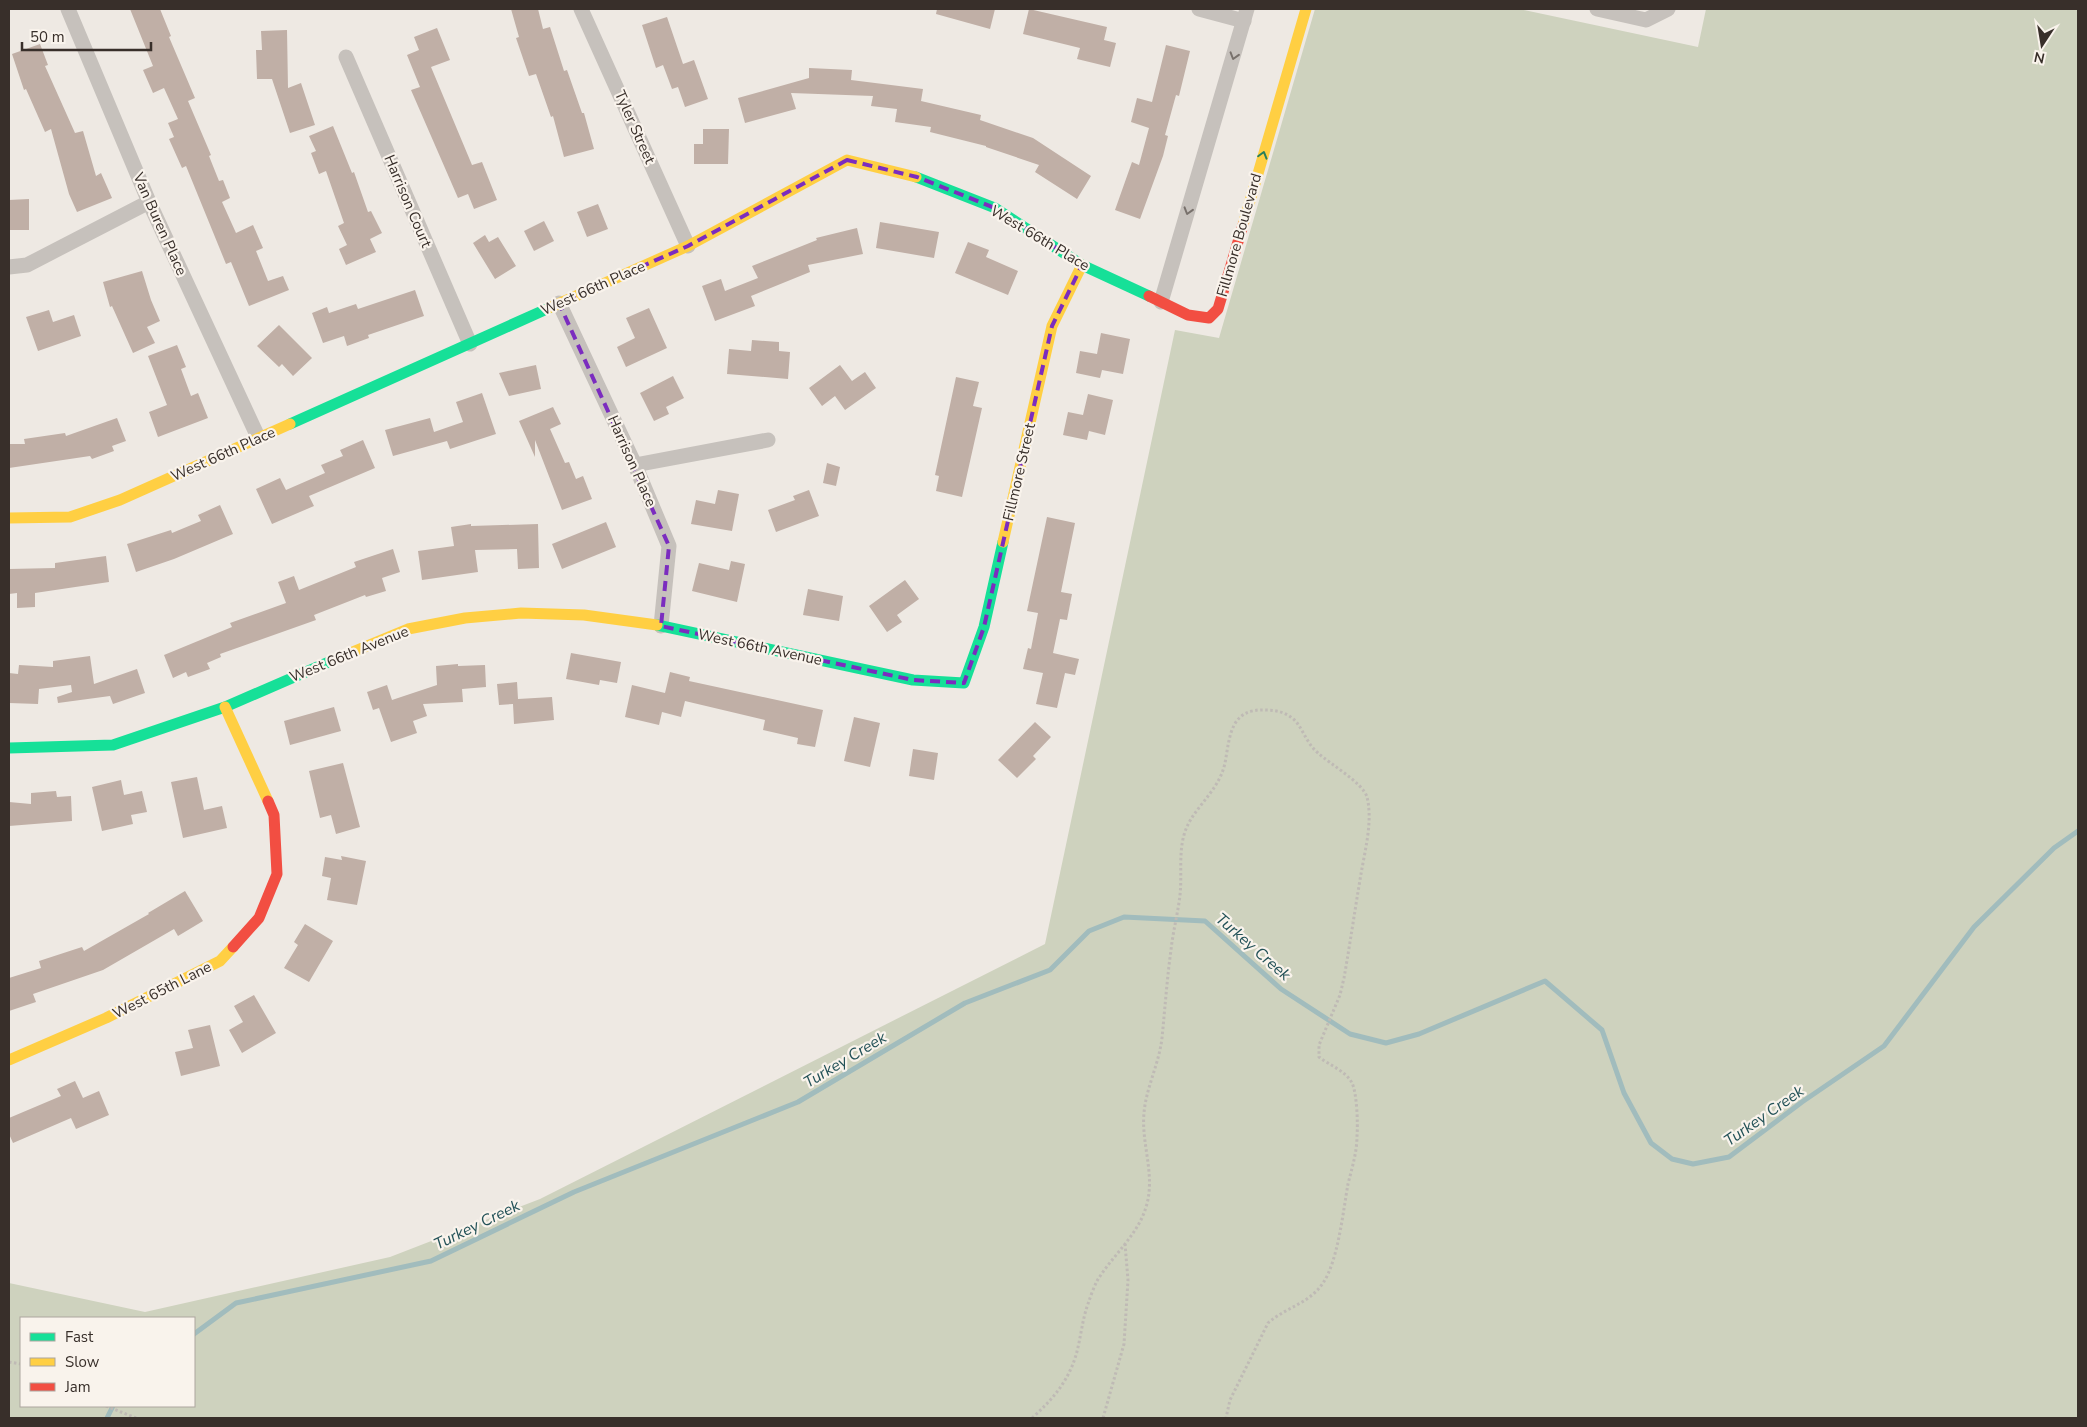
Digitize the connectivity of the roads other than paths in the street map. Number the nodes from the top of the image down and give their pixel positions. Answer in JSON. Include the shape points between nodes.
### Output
{"nodes":[{"id":1,"x":68,"y":9,"type":"edge"},
{"id":2,"x":581,"y":9,"type":"edge"},
{"id":3,"x":1199,"y":9,"type":"edge"},
{"id":4,"x":1306,"y":9,"type":"edge"},
{"id":5,"x":1598,"y":9,"type":"edge"},
{"id":6,"x":1668,"y":9,"type":"edge"},
{"id":7,"x":1246,"y":15,"type":"edge"},
{"id":8,"x":346,"y":57,"type":"dead end"},
{"id":9,"x":149,"y":202,"type":"junction"},
{"id":10,"x":688,"y":246,"type":"junction"},
{"id":11,"x":1082,"y":265,"type":"junction"},
{"id":12,"x":9,"y":267,"type":"edge"},
{"id":13,"x":1161,"y":302,"type":"junction"},
{"id":14,"x":559,"y":303,"type":"junction"},
{"id":15,"x":470,"y":344,"type":"junction"},
{"id":16,"x":258,"y":438,"type":"junction"},
{"id":17,"x":768,"y":440,"type":"dead end"},
{"id":18,"x":635,"y":465,"type":"junction"},
{"id":19,"x":9,"y":518,"type":"edge"},
{"id":20,"x":661,"y":626,"type":"junction"},
{"id":21,"x":964,"y":683,"type":"joint"},
{"id":22,"x":225,"y":707,"type":"junction"},
{"id":23,"x":9,"y":748,"type":"edge"},
{"id":24,"x":9,"y":1060,"type":"edge"}],
"edges":[{"from":1,"to":9,"type":"street","name":"Van Buren Place"},
{"from":2,"to":10,"type":"street","name":"Tyler Street"},
{"from":3,"to":7,"type":"street"},
{"from":13,"to":4,"type":"street","name":"Fillmore Boulevard","one_way":true,"via":[[1188,315],[1209,318],[1218,309]]},
{"from":5,"to":6,"type":"street","via":[[1646,20]]},
{"from":7,"to":13,"type":"street","one_way":true},
{"from":8,"to":15,"type":"street","name":"Harrison Court"},
{"from":9,"to":12,"type":"street","via":[[27,265]]},
{"from":9,"to":16,"type":"street","name":"Van Buren Place"},
{"from":10,"to":11,"type":"street","name":"West 66th Place","via":[[847,160],[917,177],[995,208]]},
{"from":10,"to":14,"type":"street","name":"West 66th Place"},
{"from":11,"to":13,"type":"street","name":"West 66th Place"},
{"from":11,"to":21,"type":"street","name":"Fillmore Street","via":[[1052,326],[984,627]]},
{"from":14,"to":15,"type":"street","name":"West 66th Place"},
{"from":14,"to":18,"type":"street","name":"Harrison Place"},
{"from":15,"to":16,"type":"street","name":"West 66th Place"},
{"from":16,"to":19,"type":"street","name":"West 66th Place","via":[[120,500],[70,517]]},
{"from":17,"to":18,"type":"street"},
{"from":18,"to":20,"type":"street","name":"Harrison Place","via":[[669,546]]},
{"from":20,"to":21,"type":"street","name":"West 66th Avenue","via":[[913,680]]},
{"from":20,"to":22,"type":"street","name":"West 66th Avenue","via":[[584,615],[521,613],[465,618],[408,630]]},
{"from":22,"to":23,"type":"street","name":"West 66th Avenue","via":[[113,745]]},
{"from":22,"to":24,"type":"street","name":"West 65th Lane","via":[[274,814],[277,874],[259,918],[220,961],[106,1018]]}]}
